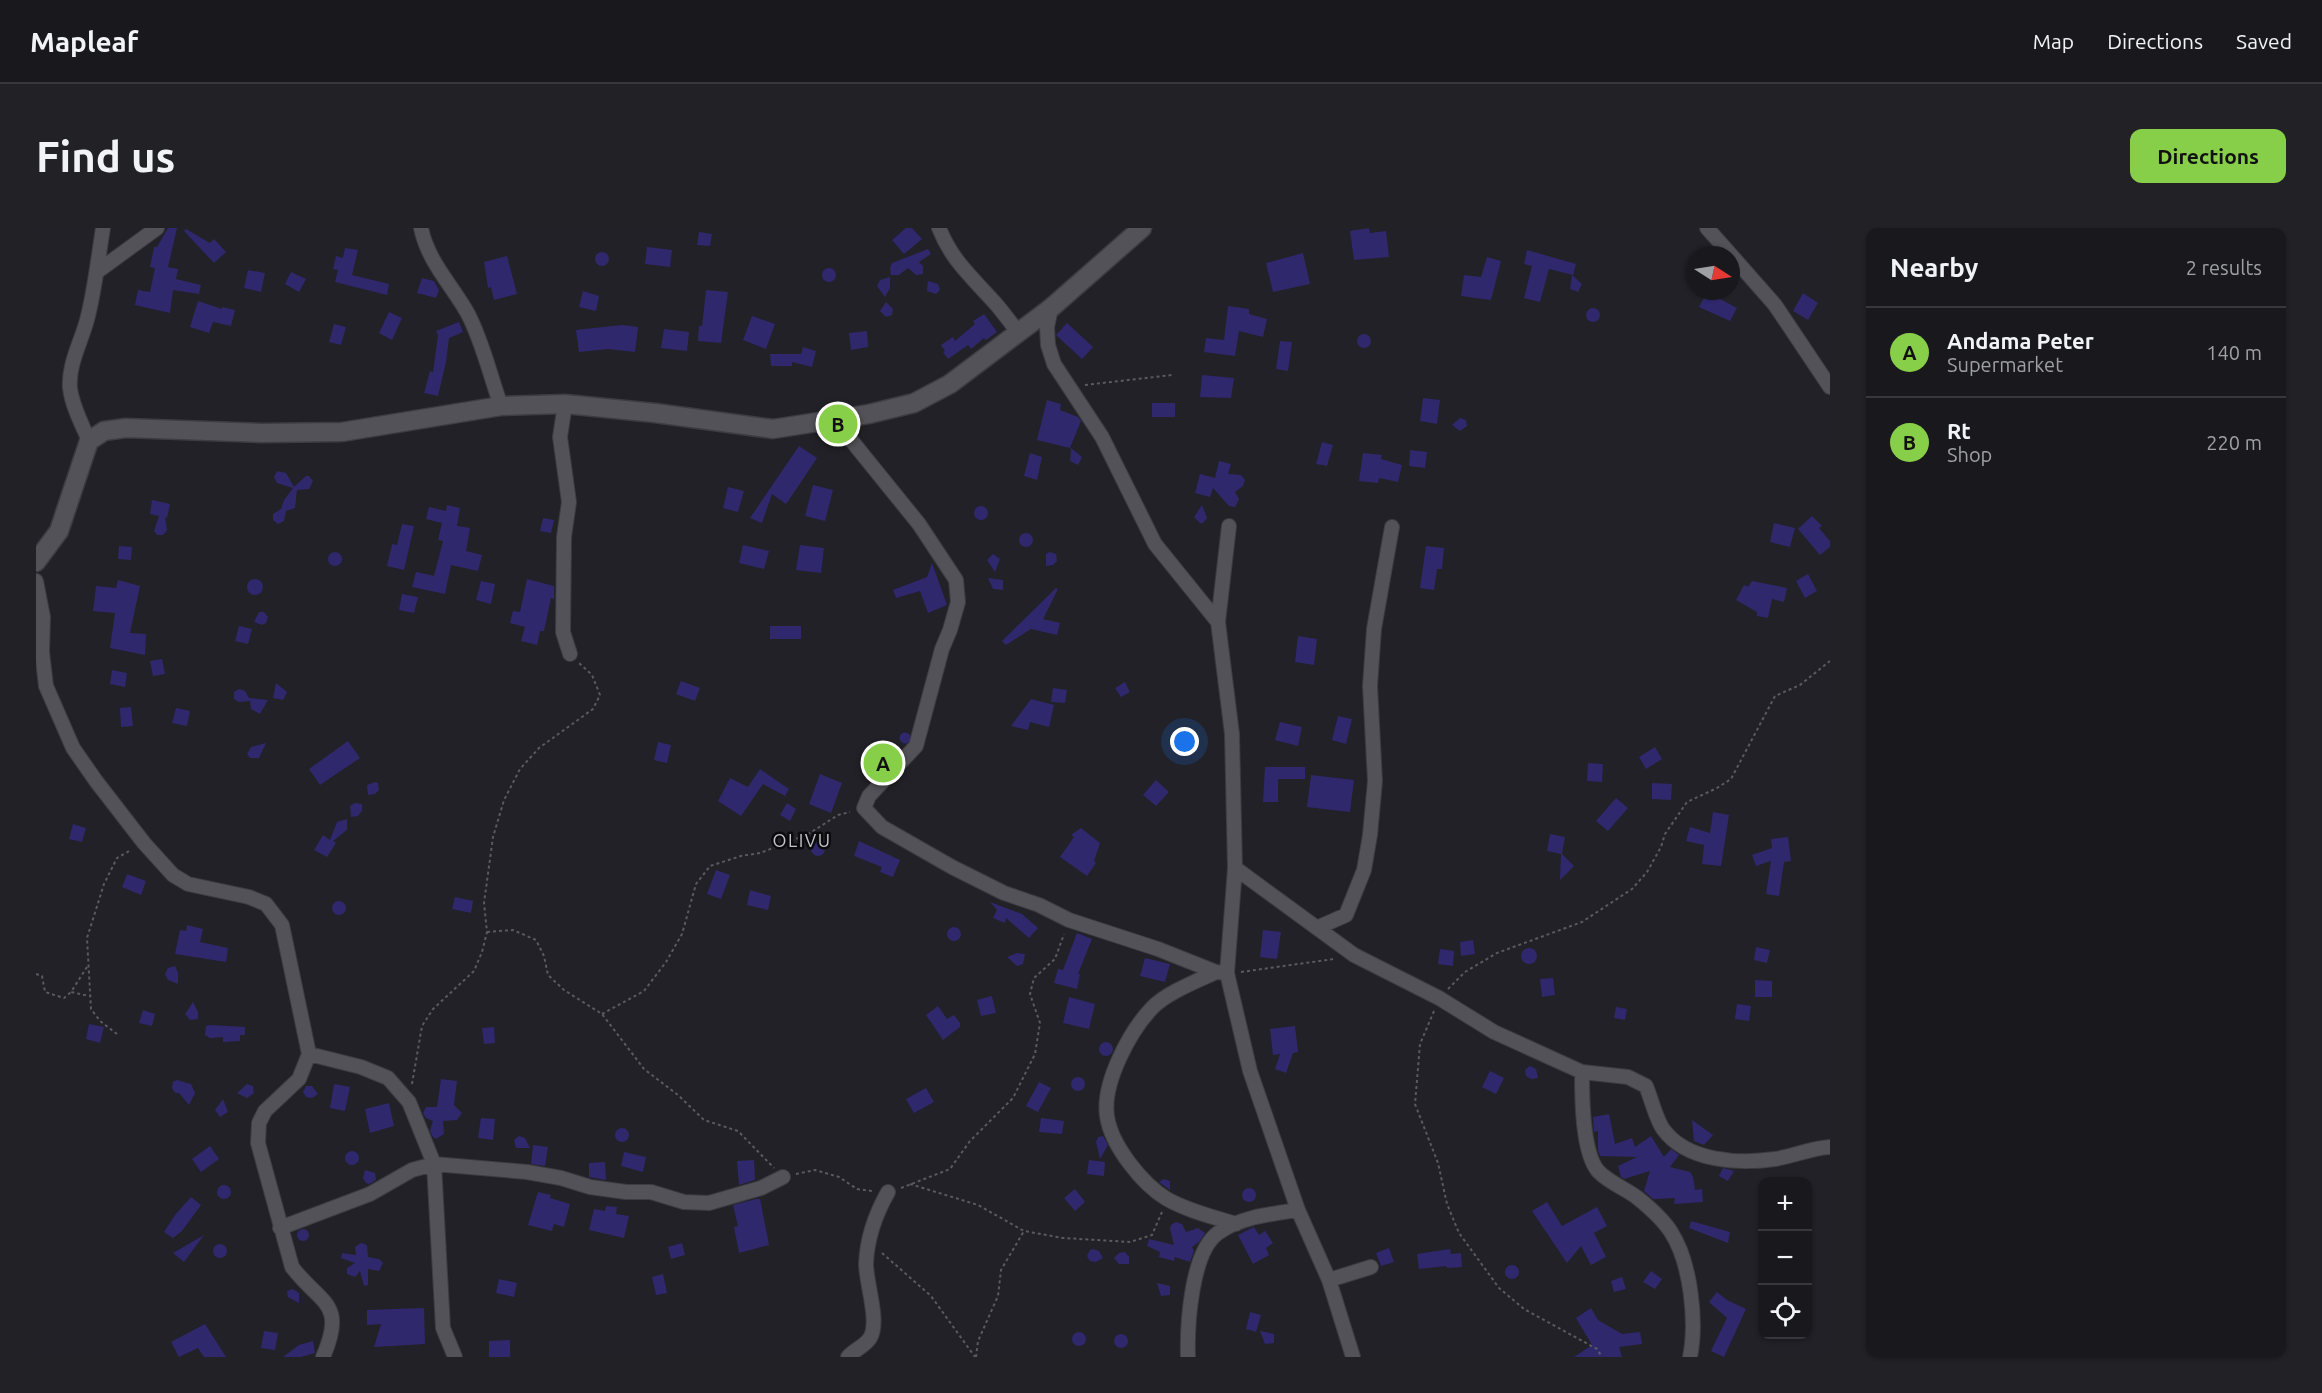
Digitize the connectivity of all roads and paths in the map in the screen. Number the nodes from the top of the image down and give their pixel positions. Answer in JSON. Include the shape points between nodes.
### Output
{"nodes":[{"id":1,"x":103,"y":228,"type":"edge"},
{"id":2,"x":157,"y":228,"type":"edge"},
{"id":3,"x":422,"y":228,"type":"edge"},
{"id":4,"x":939,"y":228,"type":"edge"},
{"id":5,"x":1142,"y":228,"type":"edge"},
{"id":6,"x":1707,"y":228,"type":"edge"},
{"id":7,"x":1723,"y":246,"type":"edge"},
{"id":8,"x":1740,"y":265,"type":"edge"},
{"id":9,"x":98,"y":271,"type":"junction"},
{"id":10,"x":1051,"y":309,"type":"junction"},
{"id":11,"x":1018,"y":332,"type":"junction"},
{"id":12,"x":1172,"y":375,"type":"dead end"},
{"id":13,"x":1067,"y":386,"type":"junction"},
{"id":14,"x":1830,"y":387,"type":"edge"},
{"id":15,"x":565,"y":404,"type":"junction"},
{"id":16,"x":501,"y":406,"type":"junction"},
{"id":17,"x":834,"y":419,"type":"junction"},
{"id":18,"x":89,"y":441,"type":"junction"},
{"id":19,"x":1229,"y":526,"type":"dead end"},
{"id":20,"x":1392,"y":527,"type":"dead end"},
{"id":21,"x":36,"y":562,"type":"edge"},
{"id":22,"x":36,"y":581,"type":"edge"},
{"id":23,"x":1218,"y":621,"type":"junction"},
{"id":24,"x":570,"y":654,"type":"joint"},
{"id":25,"x":1830,"y":661,"type":"edge"},
{"id":26,"x":864,"y":808,"type":"junction"},
{"id":27,"x":144,"y":843,"type":"junction"},
{"id":28,"x":1235,"y":868,"type":"junction"},
{"id":29,"x":1069,"y":920,"type":"junction"},
{"id":30,"x":1319,"y":927,"type":"junction"},
{"id":31,"x":487,"y":932,"type":"junction"},
{"id":32,"x":1354,"y":955,"type":"junction"},
{"id":33,"x":88,"y":966,"type":"junction"},
{"id":34,"x":1221,"y":973,"type":"junction"},
{"id":35,"x":36,"y":974,"type":"edge"},
{"id":36,"x":71,"y":992,"type":"junction"},
{"id":37,"x":89,"y":996,"type":"junction"},
{"id":38,"x":1439,"y":998,"type":"junction"},
{"id":39,"x":602,"y":1014,"type":"junction"},
{"id":40,"x":117,"y":1034,"type":"dead end"},
{"id":41,"x":309,"y":1054,"type":"junction"},
{"id":42,"x":1582,"y":1072,"type":"junction"},
{"id":43,"x":410,"y":1102,"type":"junction"},
{"id":44,"x":1830,"y":1147,"type":"edge"},
{"id":45,"x":434,"y":1164,"type":"junction"},
{"id":46,"x":783,"y":1177,"type":"junction"},
{"id":47,"x":910,"y":1184,"type":"junction"},
{"id":48,"x":888,"y":1192,"type":"junction"},
{"id":49,"x":1167,"y":1199,"type":"junction"},
{"id":50,"x":1298,"y":1210,"type":"junction"},
{"id":51,"x":1236,"y":1224,"type":"junction"},
{"id":52,"x":280,"y":1228,"type":"junction"},
{"id":53,"x":1024,"y":1230,"type":"junction"},
{"id":54,"x":868,"y":1241,"type":"junction"},
{"id":55,"x":1371,"y":1267,"type":"dead end"},
{"id":56,"x":1329,"y":1281,"type":"junction"},
{"id":57,"x":323,"y":1357,"type":"edge"},
{"id":58,"x":455,"y":1357,"type":"edge"},
{"id":59,"x":848,"y":1357,"type":"edge"},
{"id":60,"x":975,"y":1357,"type":"edge"},
{"id":61,"x":1188,"y":1357,"type":"edge"},
{"id":62,"x":1353,"y":1357,"type":"edge"},
{"id":63,"x":1602,"y":1357,"type":"edge"},
{"id":64,"x":1690,"y":1357,"type":"edge"}],
"edges":[{"from":1,"to":9,"type":"street"},
{"from":2,"to":9,"type":"street"},
{"from":3,"to":16,"type":"street","via":[[434,262],[476,331]]},
{"from":4,"to":11,"type":"street","via":[[966,274]]},
{"from":5,"to":10,"type":"street"},
{"from":6,"to":7,"type":"street"},
{"from":8,"to":14,"type":"street","via":[[1775,305]]},
{"from":9,"to":18,"type":"street","via":[[70,385]]},
{"from":10,"to":11,"type":"street"},
{"from":10,"to":13,"type":"street","via":[[1048,345]]},
{"from":11,"to":17,"type":"street","via":[[950,384],[914,403]]},
{"from":12,"to":13,"type":"path"},
{"from":13,"to":23,"type":"street","via":[[1102,437],[1155,544]]},
{"from":15,"to":16,"type":"street"},
{"from":15,"to":17,"type":"street","via":[[773,429]]},
{"from":15,"to":24,"type":"street","via":[[560,437],[569,502],[564,537],[563,633]]},
{"from":16,"to":18,"type":"street","via":[[342,432],[261,434],[126,428],[104,431]]},
{"from":17,"to":26,"type":"street","via":[[919,524],[958,589],[958,602],[916,746],[869,796]]},
{"from":18,"to":21,"type":"street","via":[[59,531]]},
{"from":19,"to":23,"type":"street"},
{"from":20,"to":30,"type":"street","via":[[1374,628],[1370,686],[1375,782],[1364,870],[1346,915]]},
{"from":22,"to":27,"type":"street","via":[[46,686],[73,748]]},
{"from":23,"to":28,"type":"street","via":[[1232,734]]},
{"from":24,"to":31,"type":"path","via":[[592,675],[600,695],[592,709],[539,748],[520,769],[504,800],[493,837],[484,903]]},
{"from":25,"to":38,"type":"path","via":[[1800,684],[1775,696],[1731,779],[1687,802],[1665,834],[1647,872],[1632,889],[1582,922],[1497,953],[1465,972]]},
{"from":26,"to":29,"type":"street","via":[[882,827],[952,867]]},
{"from":26,"to":39,"type":"path","via":[[838,815],[810,833],[760,853],[710,866],[696,884],[682,934],[666,962],[644,991]]},
{"from":27,"to":33,"type":"path","via":[[117,858],[104,885],[90,926]]},
{"from":27,"to":41,"type":"street","via":[[173,875],[188,884],[249,897],[266,904],[273,912],[286,938]]},
{"from":28,"to":30,"type":"street"},
{"from":28,"to":34,"type":"street"},
{"from":29,"to":34,"type":"street"},
{"from":29,"to":47,"type":"path","via":[[1055,959],[1034,978],[1030,994],[1040,1023],[1035,1054],[1013,1098],[970,1141],[950,1169]]},
{"from":30,"to":32,"type":"street"},
{"from":31,"to":39,"type":"path","via":[[513,930],[536,940],[548,975]]},
{"from":31,"to":43,"type":"path","via":[[474,971],[433,1009],[422,1026]]},
{"from":32,"to":34,"type":"path"},
{"from":32,"to":38,"type":"street"},
{"from":33,"to":36,"type":"path"},
{"from":33,"to":37,"type":"path"},
{"from":34,"to":49,"type":"street","via":[[1183,988],[1153,1006],[1133,1033],[1107,1090],[1107,1116],[1120,1149],[1137,1174]]},
{"from":34,"to":50,"type":"street"},
{"from":35,"to":36,"type":"path","via":[[42,975],[45,992],[64,998]]},
{"from":36,"to":37,"type":"path"},
{"from":37,"to":40,"type":"path","via":[[91,1009]]},
{"from":38,"to":42,"type":"street","via":[[1494,1032]]},
{"from":38,"to":63,"type":"path","via":[[1420,1044],[1415,1104],[1459,1233],[1499,1288],[1524,1309],[1597,1349]]},
{"from":39,"to":46,"type":"path","via":[[644,1069],[704,1120],[738,1131]]},
{"from":41,"to":43,"type":"street","via":[[361,1066],[388,1078]]},
{"from":41,"to":52,"type":"street","via":[[299,1079],[265,1111],[260,1123],[258,1143]]},
{"from":42,"to":44,"type":"street","via":[[1628,1077],[1646,1086],[1663,1128],[1680,1144],[1699,1154],[1742,1161],[1776,1159]]},
{"from":42,"to":64,"type":"street","via":[[1584,1120],[1597,1170],[1654,1213],[1671,1232],[1683,1258],[1692,1295]]},
{"from":43,"to":45,"type":"street"},
{"from":45,"to":46,"type":"street","via":[[527,1172],[590,1187],[651,1192],[684,1202],[709,1203],[761,1188]]},
{"from":45,"to":52,"type":"street","via":[[412,1170],[370,1194]]},
{"from":45,"to":58,"type":"street","via":[[443,1328]]},
{"from":46,"to":48,"type":"path","via":[[815,1170],[839,1177],[857,1189]]},
{"from":47,"to":48,"type":"path"},
{"from":47,"to":53,"type":"path","via":[[978,1205]]},
{"from":48,"to":54,"type":"street"},
{"from":49,"to":51,"type":"street"},
{"from":49,"to":53,"type":"path","via":[[1152,1235],[1130,1242],[1064,1238]]},
{"from":50,"to":51,"type":"street","via":[[1253,1217]]},
{"from":50,"to":56,"type":"street"},
{"from":51,"to":61,"type":"street","via":[[1216,1233],[1204,1250],[1189,1317]]},
{"from":52,"to":57,"type":"street","via":[[292,1267],[320,1294],[332,1314],[331,1338]]},
{"from":53,"to":60,"type":"path","via":[[1001,1270],[998,1296]]},
{"from":54,"to":59,"type":"street","via":[[866,1265],[873,1321],[870,1338]]},
{"from":54,"to":60,"type":"path","via":[[931,1296]]},
{"from":55,"to":56,"type":"street"},
{"from":56,"to":62,"type":"street"}]}
